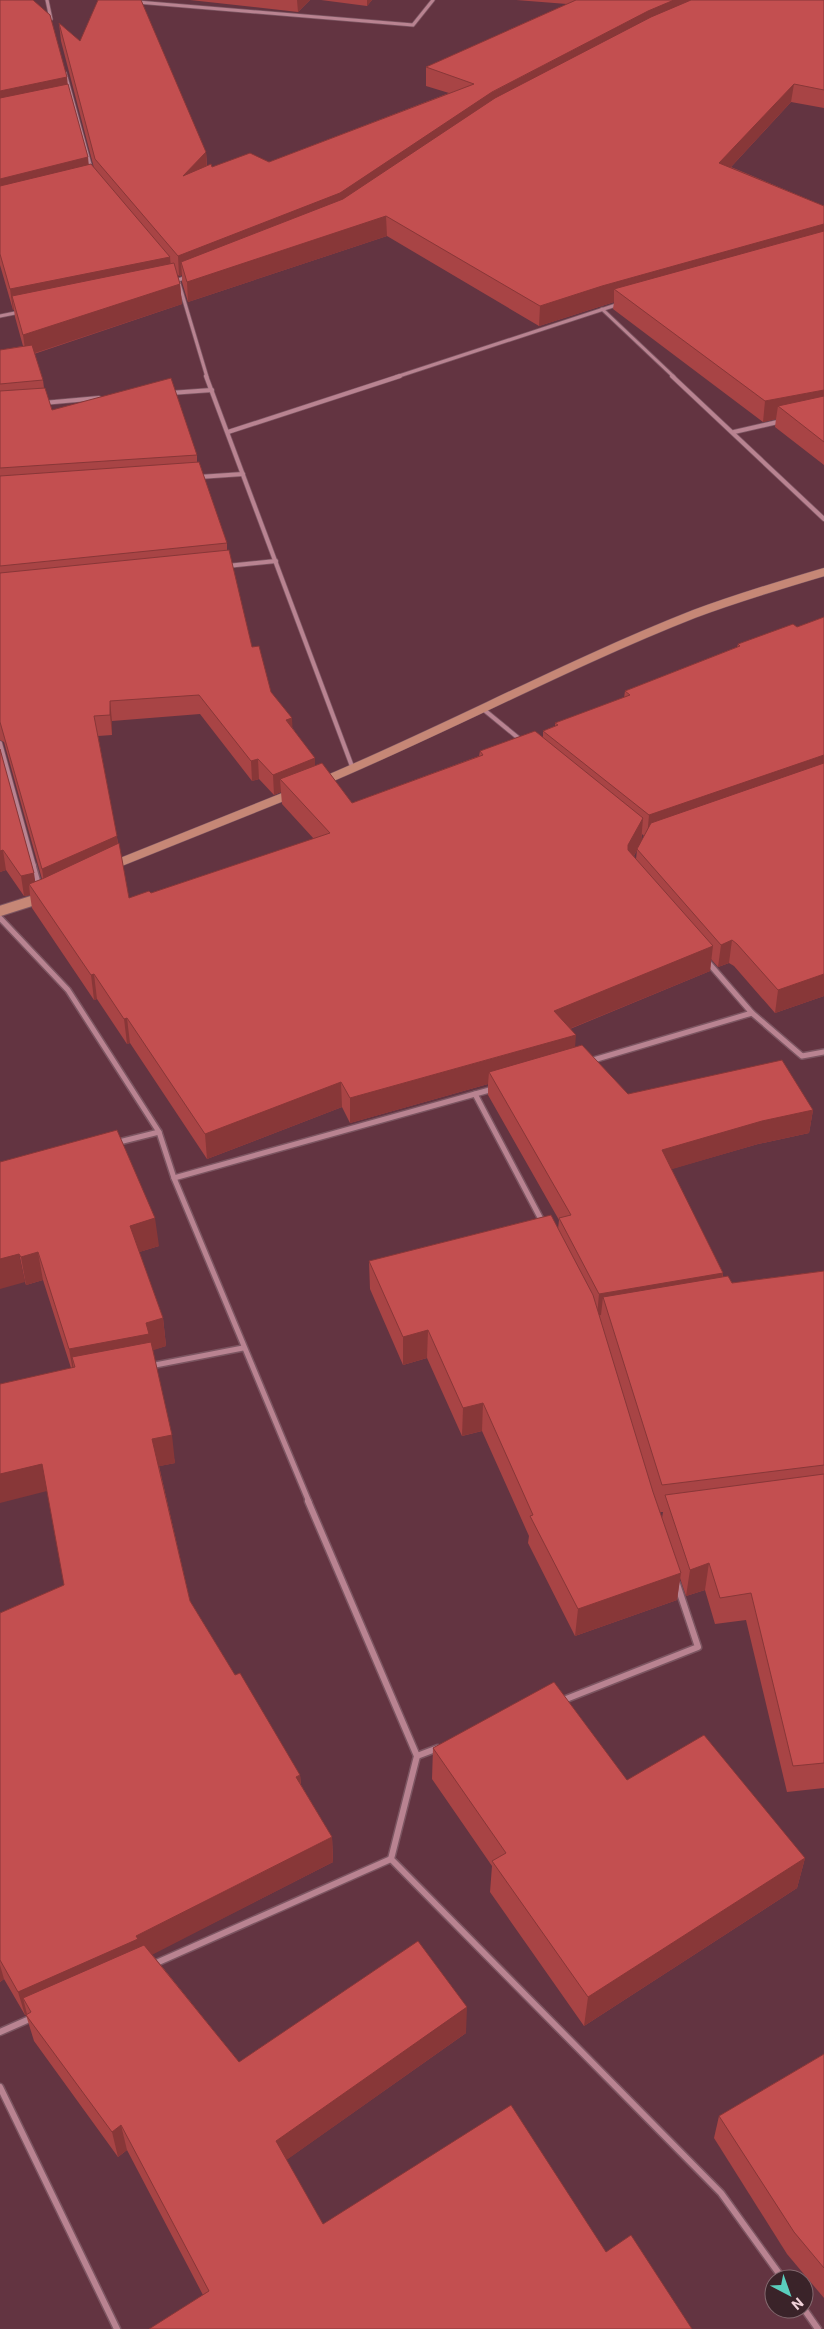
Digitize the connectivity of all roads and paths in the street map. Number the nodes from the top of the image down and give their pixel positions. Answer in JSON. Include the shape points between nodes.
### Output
{"nodes":[{"id":1,"x":47,"y":0,"type":"edge"},
{"id":2,"x":433,"y":0,"type":"edge"},
{"id":3,"x":137,"y":2,"type":"edge"},
{"id":4,"x":52,"y":22,"type":"edge"},
{"id":5,"x":65,"y":70,"type":"edge"},
{"id":6,"x":73,"y":99,"type":"junction"},
{"id":7,"x":64,"y":101,"type":"edge"},
{"id":8,"x":92,"y":171,"type":"edge"},
{"id":9,"x":172,"y":273,"type":"edge"},
{"id":10,"x":196,"y":273,"type":"edge"},
{"id":11,"x":178,"y":280,"type":"junction"},
{"id":12,"x":169,"y":282,"type":"edge"},
{"id":13,"x":621,"y":303,"type":"edge"},
{"id":14,"x":602,"y":308,"type":"junction"},
{"id":15,"x":28,"y":310,"type":"edge"},
{"id":16,"x":0,"y":316,"type":"edge"},
{"id":17,"x":212,"y":390,"type":"junction"},
{"id":18,"x":164,"y":394,"type":"edge"},
{"id":19,"x":106,"y":398,"type":"edge"},
{"id":20,"x":38,"y":403,"type":"edge"},
{"id":21,"x":788,"y":420,"type":"edge"},
{"id":22,"x":228,"y":432,"type":"junction"},
{"id":23,"x":734,"y":432,"type":"junction"},
{"id":24,"x":243,"y":474,"type":"junction"},
{"id":25,"x":195,"y":477,"type":"edge"},
{"id":26,"x":824,"y":519,"type":"edge"},
{"id":27,"x":276,"y":561,"type":"junction"},
{"id":28,"x":217,"y":567,"type":"edge"},
{"id":29,"x":824,"y":572,"type":"edge"},
{"id":30,"x":483,"y":709,"type":"junction"},
{"id":31,"x":0,"y":743,"type":"edge"},
{"id":32,"x":528,"y":746,"type":"edge"},
{"id":33,"x":354,"y":769,"type":"junction"},
{"id":34,"x":308,"y":787,"type":"edge"},
{"id":35,"x":299,"y":791,"type":"edge"},
{"id":36,"x":100,"y":871,"type":"edge"},
{"id":37,"x":47,"y":896,"type":"joint"},
{"id":38,"x":0,"y":911,"type":"edge"},
{"id":39,"x":0,"y":918,"type":"edge"},
{"id":40,"x":701,"y":954,"type":"edge"},
{"id":41,"x":752,"y":1013,"type":"junction"},
{"id":42,"x":824,"y":1052,"type":"edge"},
{"id":43,"x":580,"y":1064,"type":"edge"},
{"id":44,"x":504,"y":1086,"type":"edge"},
{"id":45,"x":475,"y":1094,"type":"junction"},
{"id":46,"x":159,"y":1132,"type":"junction"},
{"id":47,"x":112,"y":1144,"type":"edge"},
{"id":48,"x":174,"y":1178,"type":"junction"},
{"id":49,"x":544,"y":1225,"type":"edge"},
{"id":50,"x":243,"y":1348,"type":"junction"},
{"id":51,"x":146,"y":1367,"type":"edge"},
{"id":52,"x":673,"y":1573,"type":"edge"},
{"id":53,"x":553,"y":1704,"type":"edge"},
{"id":54,"x":444,"y":1746,"type":"edge"},
{"id":55,"x":416,"y":1756,"type":"junction"},
{"id":56,"x":391,"y":1859,"type":"junction"},
{"id":57,"x":146,"y":1967,"type":"edge"},
{"id":58,"x":38,"y":2015,"type":"edge"},
{"id":59,"x":1,"y":2030,"type":"edge"},
{"id":60,"x":0,"y":2087,"type":"edge"},
{"id":61,"x":776,"y":2269,"type":"edge"},
{"id":62,"x":117,"y":2329,"type":"edge"}],
"edges":[{"from":1,"to":4,"type":"street"},
{"from":2,"to":3,"type":"street","via":[[414,25]]},
{"from":5,"to":6,"type":"street"},
{"from":6,"to":7,"type":"street"},
{"from":6,"to":8,"type":"street"},
{"from":9,"to":11,"type":"street"},
{"from":10,"to":11,"type":"street"},
{"from":11,"to":12,"type":"street"},
{"from":11,"to":17,"type":"street"},
{"from":13,"to":14,"type":"street"},
{"from":14,"to":22,"type":"street"},
{"from":14,"to":23,"type":"street"},
{"from":15,"to":16,"type":"street"},
{"from":17,"to":18,"type":"street"},
{"from":17,"to":22,"type":"street"},
{"from":19,"to":20,"type":"street"},
{"from":21,"to":23,"type":"street"},
{"from":22,"to":24,"type":"street"},
{"from":23,"to":26,"type":"street"},
{"from":24,"to":25,"type":"street"},
{"from":24,"to":27,"type":"street"},
{"from":27,"to":28,"type":"street"},
{"from":27,"to":33,"type":"street"},
{"from":29,"to":30,"type":"main road","via":[[755,592],[685,618]]},
{"from":30,"to":32,"type":"street"},
{"from":30,"to":33,"type":"main road"},
{"from":31,"to":37,"type":"street"},
{"from":33,"to":34,"type":"main road"},
{"from":35,"to":36,"type":"main road"},
{"from":37,"to":38,"type":"main road"},
{"from":39,"to":46,"type":"street","via":[[68,990]]},
{"from":40,"to":41,"type":"street"},
{"from":41,"to":42,"type":"street","via":[[802,1056]]},
{"from":41,"to":43,"type":"street"},
{"from":44,"to":45,"type":"street"},
{"from":45,"to":48,"type":"street"},
{"from":45,"to":49,"type":"street"},
{"from":46,"to":47,"type":"street"},
{"from":46,"to":48,"type":"street"},
{"from":48,"to":50,"type":"street"},
{"from":50,"to":51,"type":"street"},
{"from":50,"to":55,"type":"street"},
{"from":52,"to":53,"type":"street","via":[[698,1647]]},
{"from":54,"to":55,"type":"street"},
{"from":55,"to":56,"type":"street"},
{"from":56,"to":57,"type":"street"},
{"from":56,"to":61,"type":"street","via":[[721,2193]]},
{"from":58,"to":59,"type":"street"},
{"from":60,"to":62,"type":"street"}]}
